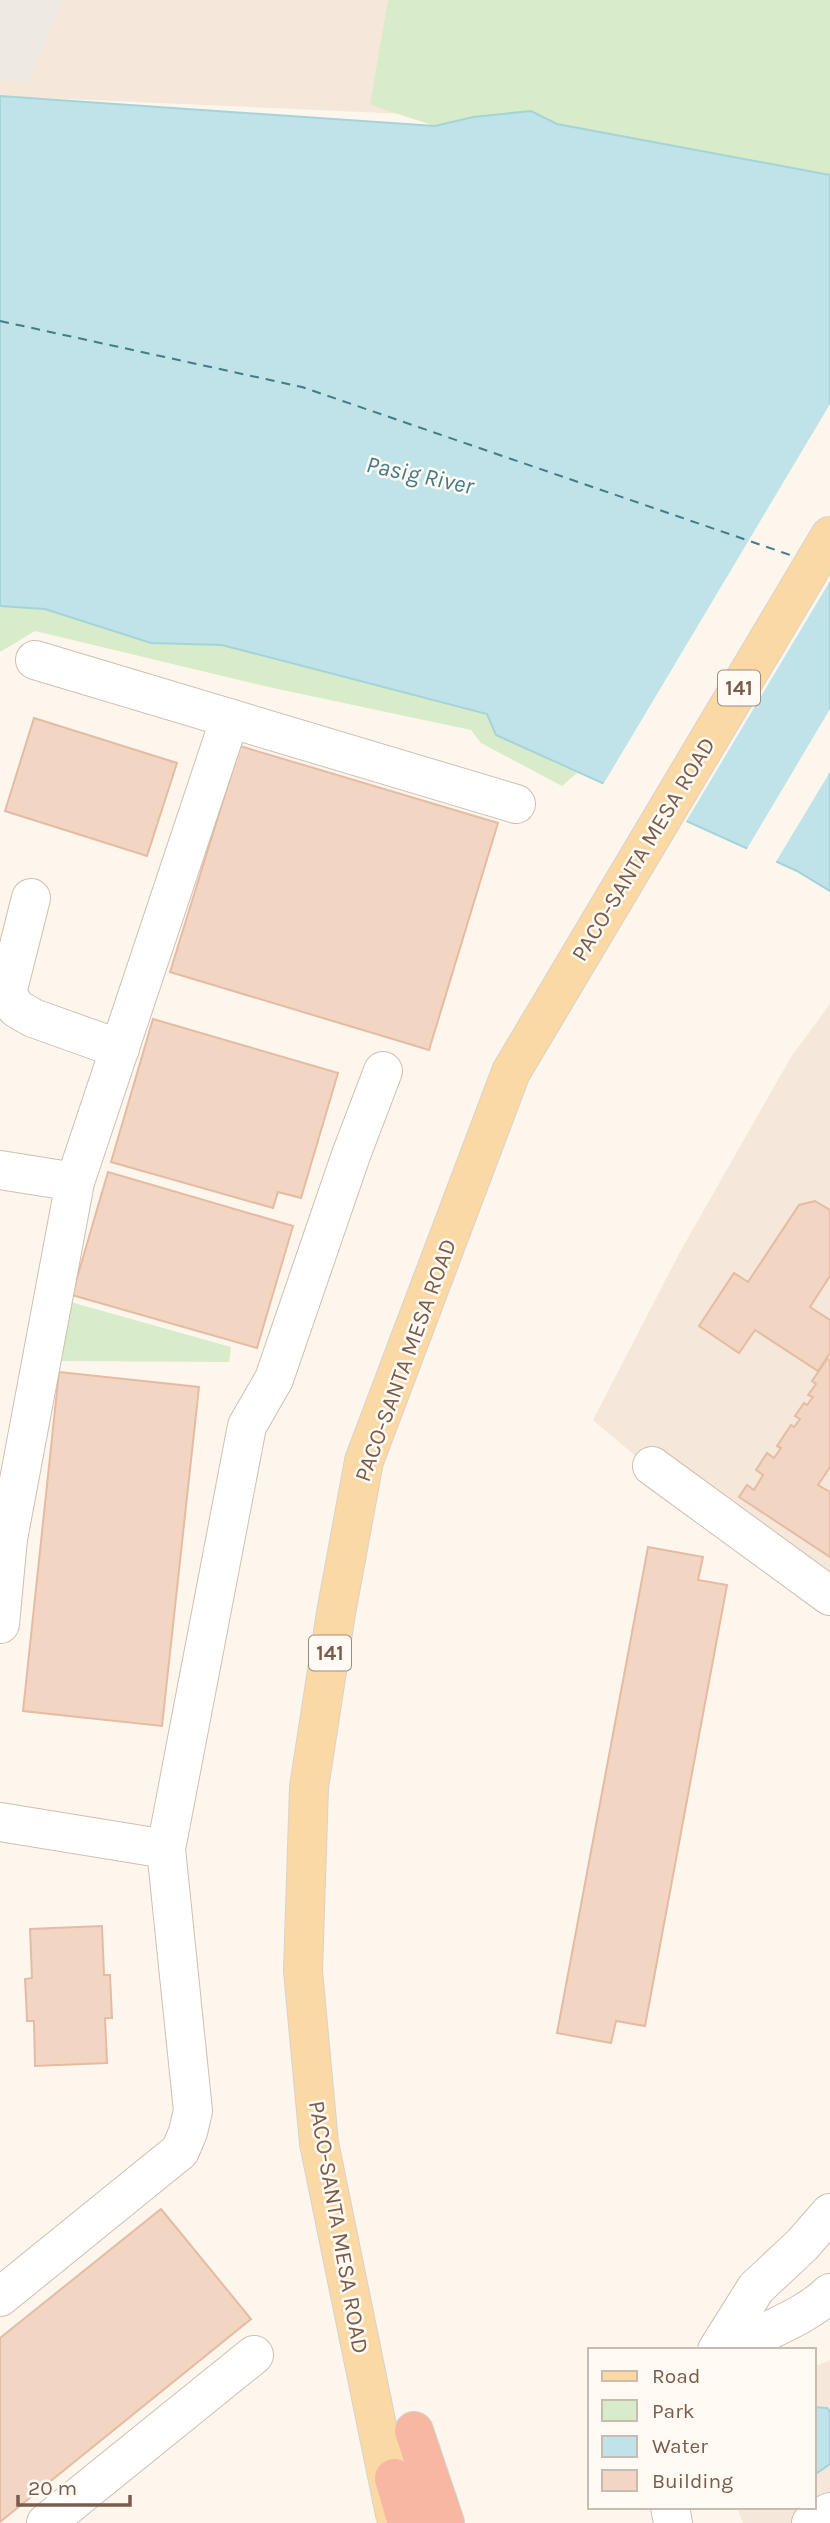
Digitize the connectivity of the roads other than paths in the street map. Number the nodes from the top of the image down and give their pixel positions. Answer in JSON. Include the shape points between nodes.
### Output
{"nodes":[{"id":1,"x":830,"y":536,"type":"edge"},
{"id":2,"x":35,"y":660,"type":"dead end"},
{"id":3,"x":230,"y":718,"type":"junction"},
{"id":4,"x":516,"y":804,"type":"dead end"},
{"id":5,"x":31,"y":898,"type":"dead end"},
{"id":6,"x":120,"y":1049,"type":"junction"},
{"id":7,"x":383,"y":1071,"type":"dead end"},
{"id":8,"x":0,"y":1170,"type":"edge"},
{"id":9,"x":75,"y":1182,"type":"junction"},
{"id":10,"x":652,"y":1466,"type":"dead end"},
{"id":11,"x":4,"y":1538,"type":"edge"},
{"id":12,"x":830,"y":1596,"type":"edge"},
{"id":13,"x":0,"y":1624,"type":"edge"},
{"id":14,"x":0,"y":1822,"type":"edge"},
{"id":15,"x":166,"y":1849,"type":"junction"},
{"id":16,"x":830,"y":2213,"type":"edge"},
{"id":17,"x":830,"y":2293,"type":"edge"},
{"id":18,"x":0,"y":2297,"type":"edge"},
{"id":19,"x":718,"y":2348,"type":"edge"},
{"id":20,"x":735,"y":2348,"type":"edge"},
{"id":21,"x":254,"y":2355,"type":"dead end"},
{"id":22,"x":414,"y":2431,"type":"dead end"},
{"id":23,"x":394,"y":2478,"type":"dead end"},
{"id":24,"x":830,"y":2512,"type":"edge"},
{"id":25,"x":46,"y":2523,"type":"edge"},
{"id":26,"x":397,"y":2523,"type":"edge"},
{"id":27,"x":407,"y":2523,"type":"edge"},
{"id":28,"x":445,"y":2523,"type":"edge"},
{"id":29,"x":811,"y":2523,"type":"edge"}],
"edges":[{"from":1,"to":26,"type":"main road","name":"PACO-SANTA MESA ROAD","number":"141","via":[[510,1072],[364,1461],[311,1774],[303,1971],[319,2143]]},
{"from":2,"to":3,"type":"street"},
{"from":3,"to":4,"type":"street"},
{"from":3,"to":6,"type":"street"},
{"from":5,"to":6,"type":"street","via":[[7,993],[16,1008],[33,1018]]},
{"from":6,"to":9,"type":"street"},
{"from":7,"to":15,"type":"street","via":[[274,1379],[247,1426]]},
{"from":8,"to":9,"type":"street"},
{"from":9,"to":11,"type":"street"},
{"from":10,"to":12,"type":"street"},
{"from":11,"to":13,"type":"street"},
{"from":14,"to":15,"type":"street"},
{"from":15,"to":18,"type":"street","via":[[193,2111],[188,2132],[180,2151]]},
{"from":16,"to":19,"type":"street","via":[[756,2288]]},
{"from":17,"to":20,"type":"street","via":[[796,2318]]},
{"from":21,"to":25,"type":"street"},
{"from":22,"to":28,"type":"highway"},
{"from":23,"to":27,"type":"highway"},
{"from":24,"to":29,"type":"street"}]}
